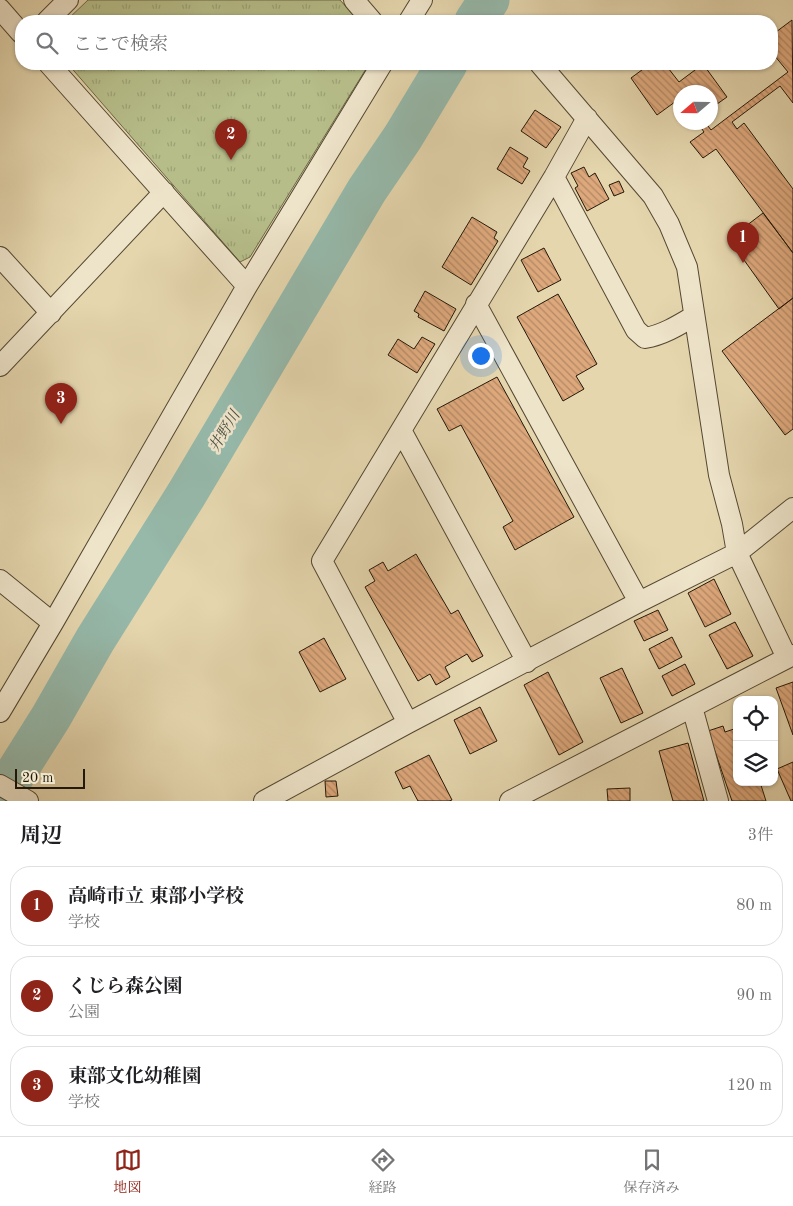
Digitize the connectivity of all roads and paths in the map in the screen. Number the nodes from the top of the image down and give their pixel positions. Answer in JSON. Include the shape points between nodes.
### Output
{"nodes":[{"id":1,"x":68,"y":0,"type":"edge"},
{"id":2,"x":354,"y":0,"type":"edge"},
{"id":3,"x":422,"y":0,"type":"edge"},
{"id":4,"x":0,"y":9,"type":"edge"},
{"id":5,"x":53,"y":15,"type":"edge"},
{"id":6,"x":367,"y":15,"type":"edge"},
{"id":7,"x":413,"y":15,"type":"edge"},
{"id":8,"x":15,"y":26,"type":"edge"},
{"id":9,"x":54,"y":70,"type":"edge"},
{"id":10,"x":378,"y":70,"type":"edge"},
{"id":11,"x":545,"y":70,"type":"edge"},
{"id":12,"x":587,"y":118,"type":"junction"},
{"id":13,"x":554,"y":177,"type":"junction"},
{"id":14,"x":164,"y":192,"type":"junction"},
{"id":15,"x":0,"y":257,"type":"edge"},
{"id":16,"x":247,"y":286,"type":"junction"},
{"id":17,"x":476,"y":304,"type":"junction"},
{"id":18,"x":51,"y":313,"type":"junction"},
{"id":19,"x":694,"y":316,"type":"junction"},
{"id":20,"x":0,"y":366,"type":"edge"},
{"id":21,"x":402,"y":432,"type":"junction"},
{"id":22,"x":793,"y":508,"type":"edge"},
{"id":23,"x":737,"y":553,"type":"junction"},
{"id":24,"x":0,"y":580,"type":"edge"},
{"id":25,"x":638,"y":602,"type":"junction"},
{"id":26,"x":53,"y":624,"type":"junction"},
{"id":27,"x":790,"y":657,"type":"edge"},
{"id":28,"x":526,"y":662,"type":"junction"},
{"id":29,"x":692,"y":707,"type":"junction"},
{"id":30,"x":0,"y":712,"type":"edge"},
{"id":31,"x":408,"y":723,"type":"junction"},
{"id":32,"x":0,"y":785,"type":"edge"},
{"id":33,"x":28,"y":801,"type":"edge"},
{"id":34,"x":264,"y":801,"type":"edge"},
{"id":35,"x":510,"y":801,"type":"edge"},
{"id":36,"x":718,"y":801,"type":"edge"}],
"edges":[{"from":1,"to":5,"type":"street"},
{"from":2,"to":6,"type":"street"},
{"from":3,"to":7,"type":"street"},
{"from":4,"to":8,"type":"street"},
{"from":9,"to":14,"type":"street"},
{"from":10,"to":16,"type":"street"},
{"from":11,"to":12,"type":"street"},
{"from":12,"to":13,"type":"street"},
{"from":12,"to":19,"type":"street","via":[[653,196],[669,224],[687,267]]},
{"from":13,"to":17,"type":"street"},
{"from":13,"to":19,"type":"street","via":[[636,330],[646,338],[652,337]]},
{"from":14,"to":16,"type":"street"},
{"from":14,"to":18,"type":"street"},
{"from":15,"to":18,"type":"street"},
{"from":16,"to":26,"type":"street"},
{"from":17,"to":21,"type":"street"},
{"from":17,"to":25,"type":"street"},
{"from":18,"to":20,"type":"street"},
{"from":19,"to":23,"type":"street","via":[[719,475]]},
{"from":21,"to":28,"type":"street"},
{"from":21,"to":31,"type":"street","via":[[322,561]]},
{"from":22,"to":23,"type":"street"},
{"from":23,"to":25,"type":"street"},
{"from":23,"to":27,"type":"street"},
{"from":24,"to":26,"type":"street"},
{"from":25,"to":28,"type":"street"},
{"from":26,"to":30,"type":"street"},
{"from":27,"to":29,"type":"street"},
{"from":28,"to":31,"type":"street"},
{"from":29,"to":35,"type":"street"},
{"from":29,"to":36,"type":"street"},
{"from":31,"to":34,"type":"street"},
{"from":32,"to":33,"type":"street"}]}
